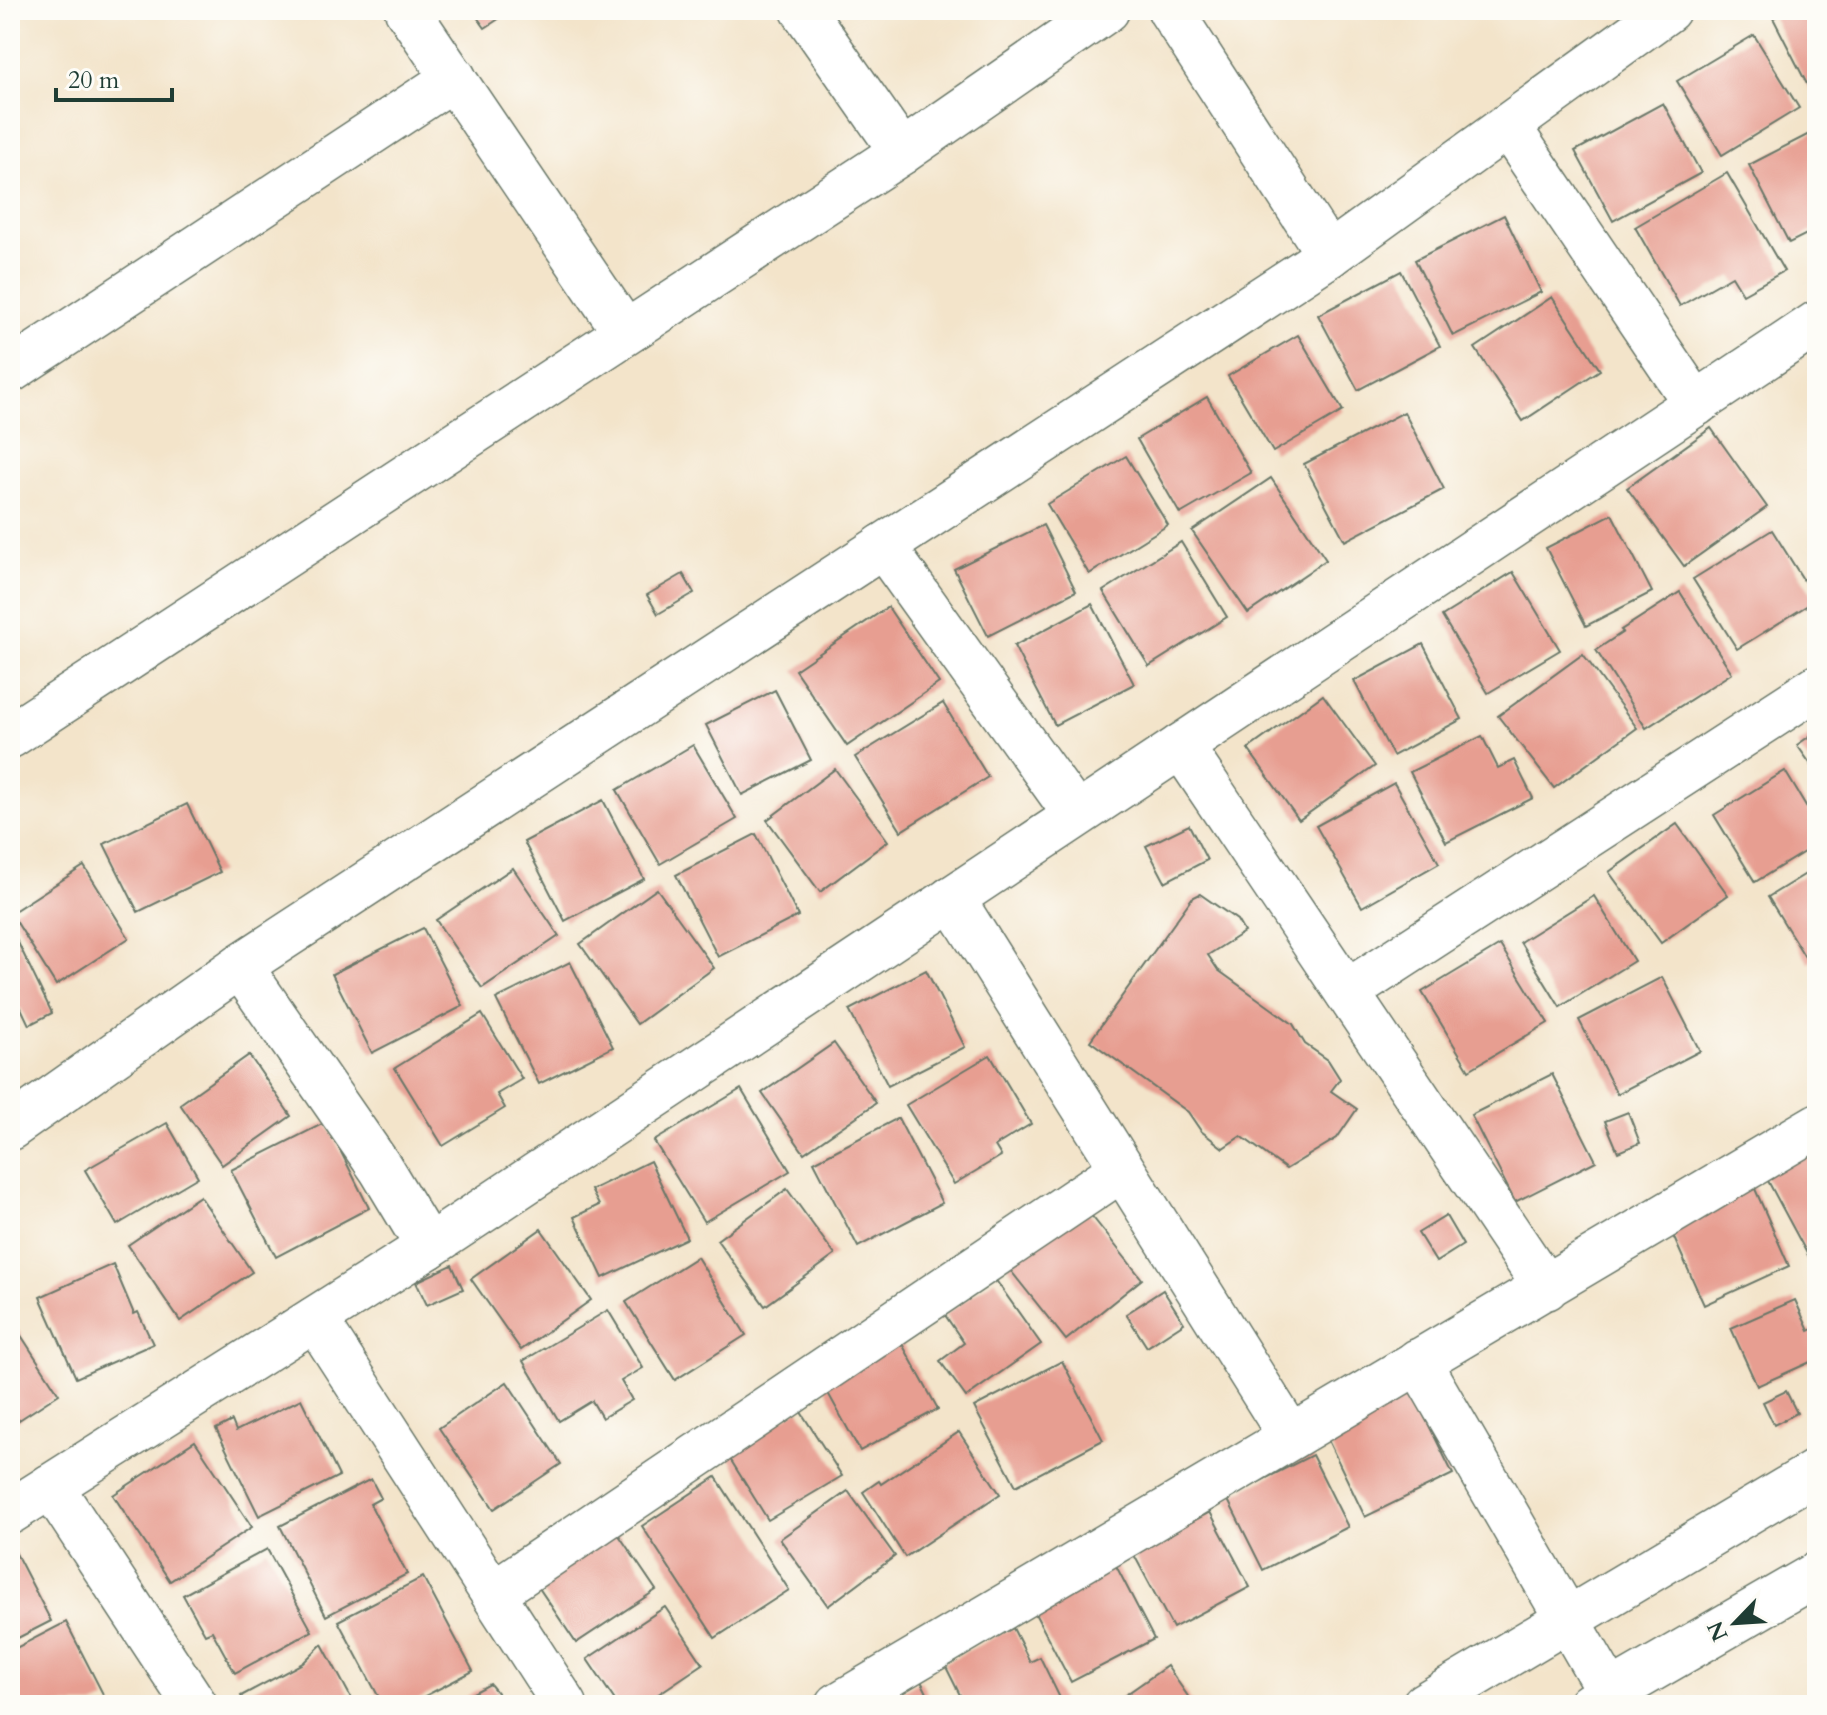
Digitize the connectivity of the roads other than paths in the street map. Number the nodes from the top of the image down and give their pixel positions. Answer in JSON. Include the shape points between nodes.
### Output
{"nodes":[{"id":1,"x":407,"y":10,"type":"edge"},
{"id":2,"x":803,"y":10,"type":"edge"},
{"id":3,"x":1107,"y":10,"type":"edge"},
{"id":4,"x":1170,"y":10,"type":"edge"},
{"id":5,"x":1668,"y":10,"type":"edge"},
{"id":6,"x":454,"y":78,"type":"junction"},
{"id":7,"x":1508,"y":126,"type":"junction"},
{"id":8,"x":902,"y":152,"type":"junction"},
{"id":9,"x":1329,"y":255,"type":"junction"},
{"id":10,"x":1817,"y":323,"type":"edge"},
{"id":11,"x":625,"y":332,"type":"junction"},
{"id":12,"x":17,"y":353,"type":"edge"},
{"id":13,"x":1696,"y":404,"type":"junction"},
{"id":14,"x":883,"y":546,"type":"junction"},
{"id":15,"x":1817,"y":687,"type":"edge"},
{"id":16,"x":10,"y":736,"type":"edge"},
{"id":17,"x":1181,"y":746,"type":"junction"},
{"id":18,"x":1076,"y":815,"type":"junction"},
{"id":19,"x":952,"y":898,"type":"junction"},
{"id":20,"x":240,"y":966,"type":"junction"},
{"id":21,"x":1347,"y":992,"type":"junction"},
{"id":22,"x":1817,"y":1126,"type":"edge"},
{"id":23,"x":10,"y":1128,"type":"edge"},
{"id":24,"x":1122,"y":1169,"type":"junction"},
{"id":25,"x":428,"y":1247,"type":"junction"},
{"id":26,"x":1546,"y":1288,"type":"junction"},
{"id":27,"x":315,"y":1319,"type":"junction"},
{"id":28,"x":1418,"y":1361,"type":"junction"},
{"id":29,"x":1291,"y":1437,"type":"junction"},
{"id":30,"x":1817,"y":1471,"type":"edge"},
{"id":31,"x":51,"y":1486,"type":"junction"},
{"id":32,"x":10,"y":1512,"type":"edge"},
{"id":33,"x":1817,"y":1574,"type":"edge"},
{"id":34,"x":493,"y":1593,"type":"junction"},
{"id":35,"x":1568,"y":1619,"type":"junction"},
{"id":36,"x":1600,"y":1699,"type":"edge"},
{"id":37,"x":195,"y":1705,"type":"edge"},
{"id":38,"x":565,"y":1705,"type":"edge"},
{"id":39,"x":838,"y":1705,"type":"edge"},
{"id":40,"x":1424,"y":1705,"type":"edge"}],
"edges":[{"from":1,"to":6,"type":"street"},
{"from":2,"to":8,"type":"street"},
{"from":3,"to":8,"type":"street"},
{"from":4,"to":9,"type":"street"},
{"from":5,"to":7,"type":"street"},
{"from":6,"to":11,"type":"street"},
{"from":6,"to":12,"type":"street"},
{"from":7,"to":9,"type":"street"},
{"from":7,"to":13,"type":"street"},
{"from":8,"to":11,"type":"street"},
{"from":9,"to":14,"type":"street"},
{"from":10,"to":13,"type":"street"},
{"from":11,"to":16,"type":"street"},
{"from":13,"to":17,"type":"street"},
{"from":14,"to":18,"type":"street"},
{"from":14,"to":20,"type":"street"},
{"from":15,"to":21,"type":"street"},
{"from":17,"to":18,"type":"street"},
{"from":17,"to":21,"type":"street"},
{"from":18,"to":19,"type":"street"},
{"from":19,"to":24,"type":"street"},
{"from":19,"to":25,"type":"street"},
{"from":20,"to":23,"type":"street"},
{"from":20,"to":25,"type":"street","via":[[381,1169]]},
{"from":21,"to":26,"type":"street"},
{"from":22,"to":26,"type":"street"},
{"from":24,"to":29,"type":"street"},
{"from":24,"to":34,"type":"street"},
{"from":25,"to":27,"type":"street"},
{"from":26,"to":28,"type":"street"},
{"from":27,"to":31,"type":"street"},
{"from":27,"to":34,"type":"street"},
{"from":28,"to":29,"type":"street"},
{"from":28,"to":35,"type":"street"},
{"from":29,"to":39,"type":"street"},
{"from":30,"to":35,"type":"street"},
{"from":31,"to":32,"type":"street"},
{"from":31,"to":37,"type":"street"},
{"from":33,"to":36,"type":"street"},
{"from":34,"to":38,"type":"street"},
{"from":35,"to":36,"type":"street"},
{"from":35,"to":40,"type":"street"}]}
